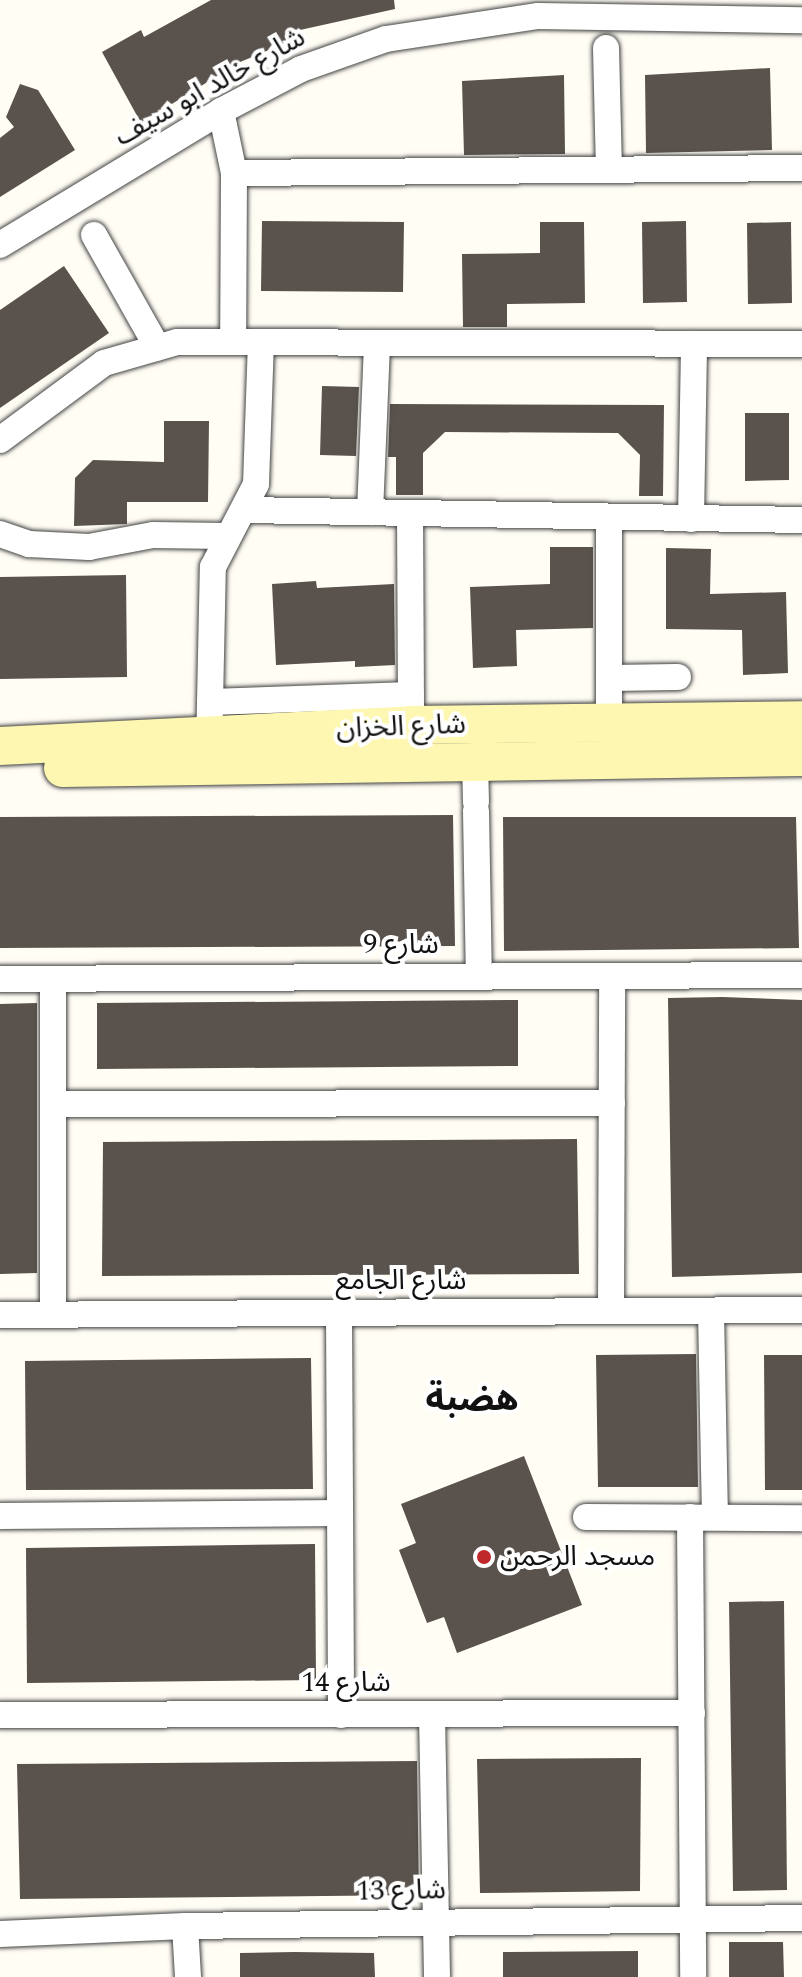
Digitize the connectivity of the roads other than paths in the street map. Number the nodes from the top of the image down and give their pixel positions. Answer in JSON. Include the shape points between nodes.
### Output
{"nodes":[{"id":1,"x":802,"y":20,"type":"edge"},
{"id":2,"x":606,"y":48,"type":"dead end"},
{"id":3,"x":221,"y":111,"type":"junction"},
{"id":4,"x":802,"y":168,"type":"edge"},
{"id":5,"x":609,"y":170,"type":"junction"},
{"id":6,"x":234,"y":173,"type":"junction"},
{"id":7,"x":94,"y":235,"type":"dead end"},
{"id":8,"x":0,"y":245,"type":"edge"},
{"id":9,"x":233,"y":342,"type":"junction"},
{"id":10,"x":261,"y":342,"type":"junction"},
{"id":11,"x":377,"y":343,"type":"junction"},
{"id":12,"x":694,"y":344,"type":"junction"},
{"id":13,"x":802,"y":344,"type":"edge"},
{"id":14,"x":157,"y":347,"type":"junction"},
{"id":15,"x":0,"y":440,"type":"edge"},
{"id":16,"x":246,"y":510,"type":"junction"},
{"id":17,"x":370,"y":512,"type":"junction"},
{"id":18,"x":410,"y":513,"type":"junction"},
{"id":19,"x":609,"y":517,"type":"junction"},
{"id":20,"x":691,"y":519,"type":"junction"},
{"id":21,"x":802,"y":520,"type":"edge"},
{"id":22,"x":0,"y":534,"type":"edge"},
{"id":23,"x":226,"y":536,"type":"junction"},
{"id":24,"x":678,"y":677,"type":"dead end"},
{"id":25,"x":609,"y":678,"type":"junction"},
{"id":26,"x":411,"y":710,"type":"junction"},
{"id":27,"x":802,"y":720,"type":"edge"},
{"id":28,"x":609,"y":722,"type":"junction"},
{"id":29,"x":210,"y":735,"type":"junction"},
{"id":30,"x":0,"y":746,"type":"edge"},
{"id":31,"x":802,"y":757,"type":"edge"},
{"id":32,"x":475,"y":759,"type":"junction"},
{"id":33,"x":0,"y":768,"type":"edge"},
{"id":34,"x":802,"y":975,"type":"edge"},
{"id":35,"x":612,"y":976,"type":"junction"},
{"id":36,"x":479,"y":977,"type":"junction"},
{"id":37,"x":0,"y":979,"type":"edge"},
{"id":38,"x":53,"y":979,"type":"junction"},
{"id":39,"x":612,"y":1103,"type":"junction"},
{"id":40,"x":53,"y":1104,"type":"junction"},
{"id":41,"x":802,"y":1310,"type":"edge"},
{"id":42,"x":611,"y":1311,"type":"junction"},
{"id":43,"x":711,"y":1311,"type":"junction"},
{"id":44,"x":339,"y":1313,"type":"junction"},
{"id":45,"x":53,"y":1314,"type":"junction"},
{"id":46,"x":0,"y":1315,"type":"edge"},
{"id":47,"x":340,"y":1513,"type":"junction"},
{"id":48,"x":0,"y":1516,"type":"edge"},
{"id":49,"x":586,"y":1517,"type":"dead end"},
{"id":50,"x":703,"y":1517,"type":"junction"},
{"id":51,"x":802,"y":1518,"type":"edge"},
{"id":52,"x":692,"y":1713,"type":"junction"},
{"id":53,"x":0,"y":1715,"type":"edge"},
{"id":54,"x":341,"y":1715,"type":"junction"},
{"id":55,"x":432,"y":1715,"type":"junction"},
{"id":56,"x":802,"y":1918,"type":"edge"},
{"id":57,"x":693,"y":1920,"type":"junction"},
{"id":58,"x":436,"y":1923,"type":"junction"},
{"id":59,"x":185,"y":1926,"type":"junction"},
{"id":60,"x":0,"y":1934,"type":"edge"},
{"id":61,"x":188,"y":1977,"type":"edge"},
{"id":62,"x":437,"y":1977,"type":"edge"},
{"id":63,"x":693,"y":1977,"type":"edge"}],
"edges":[{"from":1,"to":3,"type":"street","name":"شارع خالد ابو سيف","via":[[607,14],[476,21],[343,52]]},
{"from":2,"to":5,"type":"street"},
{"from":3,"to":6,"type":"street"},
{"from":3,"to":8,"type":"street","name":"شارع خالد ابو سيف"},
{"from":4,"to":5,"type":"street"},
{"from":5,"to":6,"type":"street"},
{"from":6,"to":9,"type":"street"},
{"from":7,"to":14,"type":"street"},
{"from":9,"to":10,"type":"street"},
{"from":9,"to":14,"type":"street"},
{"from":10,"to":11,"type":"street"},
{"from":10,"to":16,"type":"street","via":[[260,467]]},
{"from":11,"to":12,"type":"street"},
{"from":11,"to":17,"type":"street"},
{"from":12,"to":13,"type":"street"},
{"from":12,"to":20,"type":"street"},
{"from":14,"to":15,"type":"street","via":[[128,353],[82,376]]},
{"from":16,"to":17,"type":"street"},
{"from":16,"to":23,"type":"street"},
{"from":17,"to":18,"type":"street"},
{"from":18,"to":19,"type":"street"},
{"from":18,"to":26,"type":"street"},
{"from":19,"to":20,"type":"street"},
{"from":19,"to":25,"type":"street"},
{"from":20,"to":21,"type":"street"},
{"from":22,"to":23,"type":"street","via":[[29,544],[89,547],[153,535]]},
{"from":23,"to":29,"type":"street","via":[[213,567]]},
{"from":24,"to":25,"type":"street"},
{"from":25,"to":28,"type":"street"},
{"from":26,"to":28,"type":"main road","name":"شارع الخزان"},
{"from":26,"to":29,"type":"main road","name":"شارع الخزان"},
{"from":27,"to":28,"type":"main road","name":"شارع الخزان"},
{"from":29,"to":30,"type":"main road","name":"شارع الخزان"},
{"from":29,"to":32,"type":"main road","name":"شارع الخزان"},
{"from":29,"to":33,"type":"main road","name":"شارع الخزان"},
{"from":31,"to":32,"type":"main road","name":"شارع الخزان"},
{"from":32,"to":36,"type":"street"},
{"from":34,"to":35,"type":"street","name":"شارع 9"},
{"from":35,"to":36,"type":"street","name":"شارع 9"},
{"from":35,"to":39,"type":"street"},
{"from":36,"to":38,"type":"street","name":"شارع 9"},
{"from":37,"to":38,"type":"street","name":"شارع 9"},
{"from":38,"to":40,"type":"street"},
{"from":39,"to":40,"type":"street"},
{"from":39,"to":42,"type":"street"},
{"from":40,"to":45,"type":"street"},
{"from":41,"to":43,"type":"street","name":"شارع الجامع"},
{"from":42,"to":43,"type":"street","name":"شارع الجامع"},
{"from":42,"to":44,"type":"street","name":"شارع الجامع"},
{"from":43,"to":50,"type":"street"},
{"from":44,"to":45,"type":"street","name":"شارع الجامع"},
{"from":44,"to":47,"type":"street"},
{"from":45,"to":46,"type":"street","name":"شارع الجامع"},
{"from":47,"to":48,"type":"street"},
{"from":47,"to":54,"type":"street"},
{"from":49,"to":50,"type":"street"},
{"from":50,"to":51,"type":"street"},
{"from":50,"to":52,"type":"street"},
{"from":52,"to":55,"type":"street","name":"شارع 14"},
{"from":52,"to":57,"type":"street"},
{"from":53,"to":54,"type":"street","name":"شارع 14"},
{"from":54,"to":55,"type":"street","name":"شارع 14"},
{"from":55,"to":58,"type":"street"},
{"from":56,"to":57,"type":"street","name":"شارع 13"},
{"from":57,"to":58,"type":"street","name":"شارع 13"},
{"from":57,"to":63,"type":"street"},
{"from":58,"to":59,"type":"street","name":"شارع 13"},
{"from":58,"to":62,"type":"street"},
{"from":59,"to":60,"type":"street","name":"شارع 13"},
{"from":59,"to":61,"type":"street"}]}
